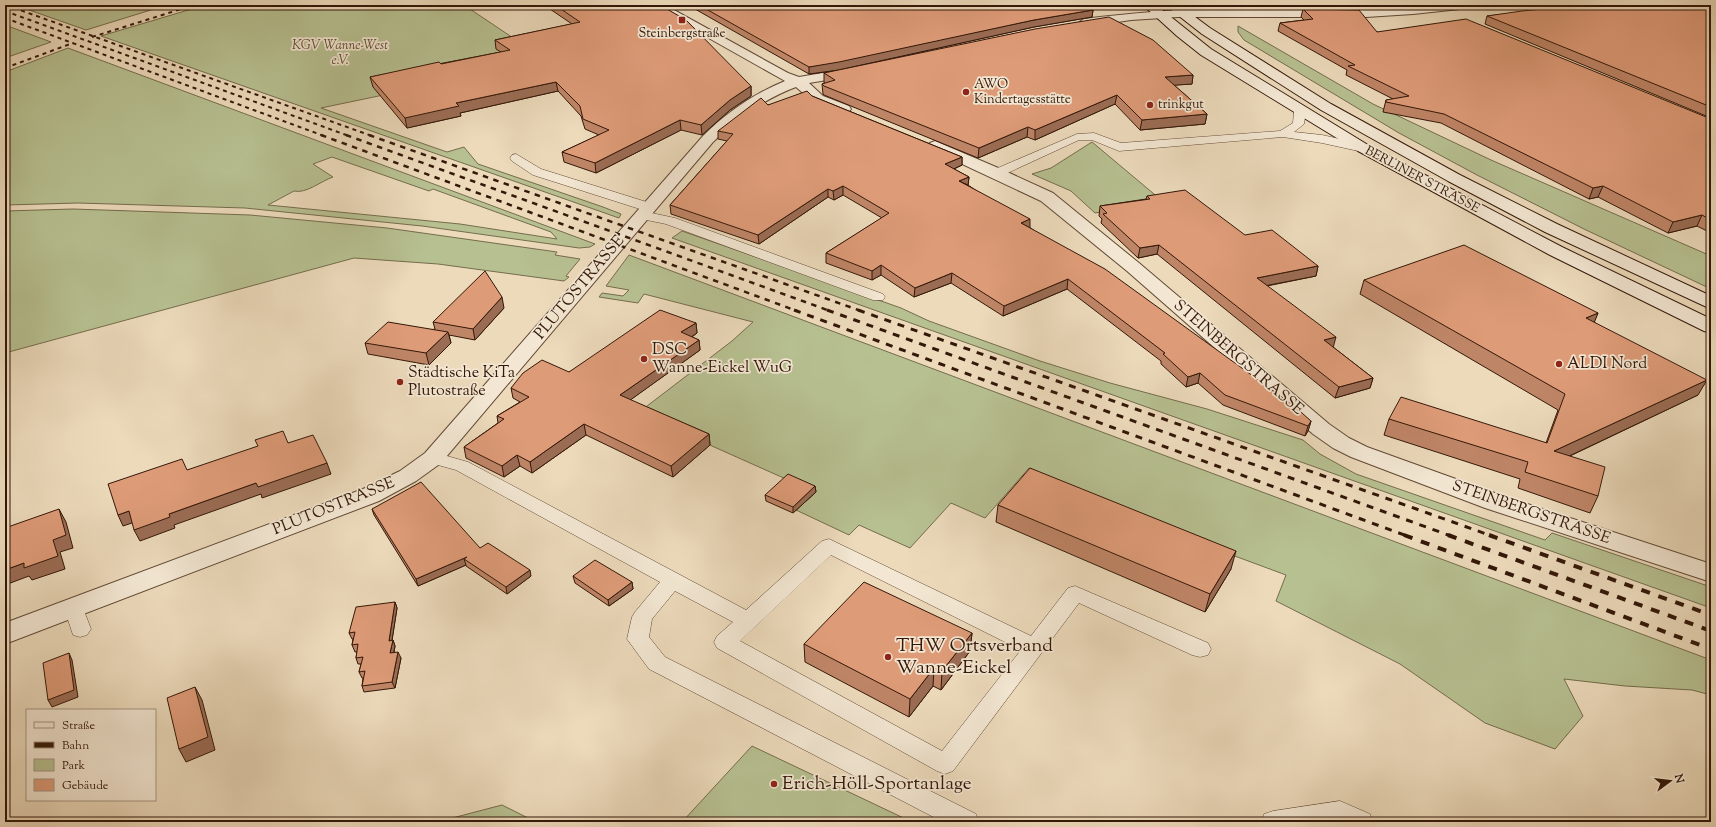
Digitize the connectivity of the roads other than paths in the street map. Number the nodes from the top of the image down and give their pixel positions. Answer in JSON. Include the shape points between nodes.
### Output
{"nodes":[{"id":1,"x":656,"y":5,"type":"edge"},
{"id":2,"x":1460,"y":5,"type":"edge"},
{"id":3,"x":1154,"y":9,"type":"edge"},
{"id":4,"x":1176,"y":9,"type":"edge"},
{"id":5,"x":1320,"y":9,"type":"edge"},
{"id":6,"x":1434,"y":9,"type":"junction"},
{"id":7,"x":1460,"y":20,"type":"edge"},
{"id":8,"x":1074,"y":25,"type":"edge"},
{"id":9,"x":865,"y":69,"type":"edge"},
{"id":10,"x":798,"y":81,"type":"junction"},
{"id":11,"x":1300,"y":111,"type":"junction"},
{"id":12,"x":865,"y":118,"type":"edge"},
{"id":13,"x":1283,"y":134,"type":"junction"},
{"id":14,"x":919,"y":140,"type":"edge"},
{"id":15,"x":1363,"y":148,"type":"junction"},
{"id":16,"x":516,"y":158,"type":"dead end"},
{"id":17,"x":997,"y":173,"type":"junction"},
{"id":18,"x":645,"y":211,"type":"junction"},
{"id":19,"x":878,"y":297,"type":"dead end"},
{"id":20,"x":1711,"y":303,"type":"edge"},
{"id":21,"x":1711,"y":327,"type":"edge"},
{"id":22,"x":433,"y":458,"type":"junction"},
{"id":23,"x":1711,"y":573,"type":"edge"},
{"id":24,"x":673,"y":580,"type":"junction"},
{"id":25,"x":748,"y":621,"type":"junction"},
{"id":26,"x":5,"y":634,"type":"edge"},
{"id":27,"x":1035,"y":647,"type":"junction"},
{"id":28,"x":1200,"y":649,"type":"dead end"},
{"id":29,"x":967,"y":822,"type":"edge"},
{"id":30,"x":1273,"y":822,"type":"edge"},
{"id":31,"x":1361,"y":822,"type":"edge"}],
"edges":[{"from":1,"to":10,"type":"street","via":[[769,70]]},
{"from":2,"to":6,"type":"street"},
{"from":3,"to":4,"type":"street"},
{"from":3,"to":8,"type":"street"},
{"from":3,"to":11,"type":"street","name":"BERLINER STRASSE","via":[[1206,52]]},
{"from":4,"to":5,"type":"street"},
{"from":4,"to":20,"type":"street","name":"BERLINER STRASSE","via":[[1326,107],[1454,178],[1559,232]]},
{"from":5,"to":6,"type":"street","via":[[1394,13]]},
{"from":6,"to":7,"type":"street"},
{"from":9,"to":10,"type":"street","name":"PLUTOSTRASSE"},
{"from":10,"to":12,"type":"street","via":[[818,99]]},
{"from":10,"to":18,"type":"street","name":"PLUTOSTRASSE","via":[[755,100],[729,118]]},
{"from":11,"to":13,"type":"lane","via":[[1298,124]]},
{"from":11,"to":15,"type":"street","name":"BERLINER STRASSE"},
{"from":13,"to":15,"type":"lane","via":[[1322,138]]},
{"from":13,"to":17,"type":"lane","via":[[1119,147],[1094,136],[1077,137]]},
{"from":14,"to":17,"type":"street","name":"STEINBERGSTRASSE"},
{"from":15,"to":21,"type":"street","name":"BERLINER STRASSE","via":[[1556,251]]},
{"from":16,"to":18,"type":"lane","via":[[537,172],[610,196]]},
{"from":17,"to":23,"type":"street","name":"STEINBERGSTRASSE","via":[[1047,197],[1072,216],[1321,429],[1342,443],[1359,452],[1494,502]]},
{"from":18,"to":19,"type":"lane"},
{"from":18,"to":22,"type":"street","name":"PLUTOSTRASSE"},
{"from":22,"to":24,"type":"lane","via":[[462,466]]},
{"from":22,"to":26,"type":"street","name":"PLUTOSTRASSE","via":[[408,476],[371,495],[77,618]]},
{"from":24,"to":25,"type":"lane"},
{"from":24,"to":29,"type":"lane","via":[[642,617],[638,639],[657,662]]},
{"from":25,"to":27,"type":"lane","via":[[829,546]]},
{"from":25,"to":27,"type":"lane","via":[[725,642],[945,764]]},
{"from":27,"to":28,"type":"lane","via":[[1075,593]]},
{"from":30,"to":31,"type":"lane","via":[[1340,812]]}]}
